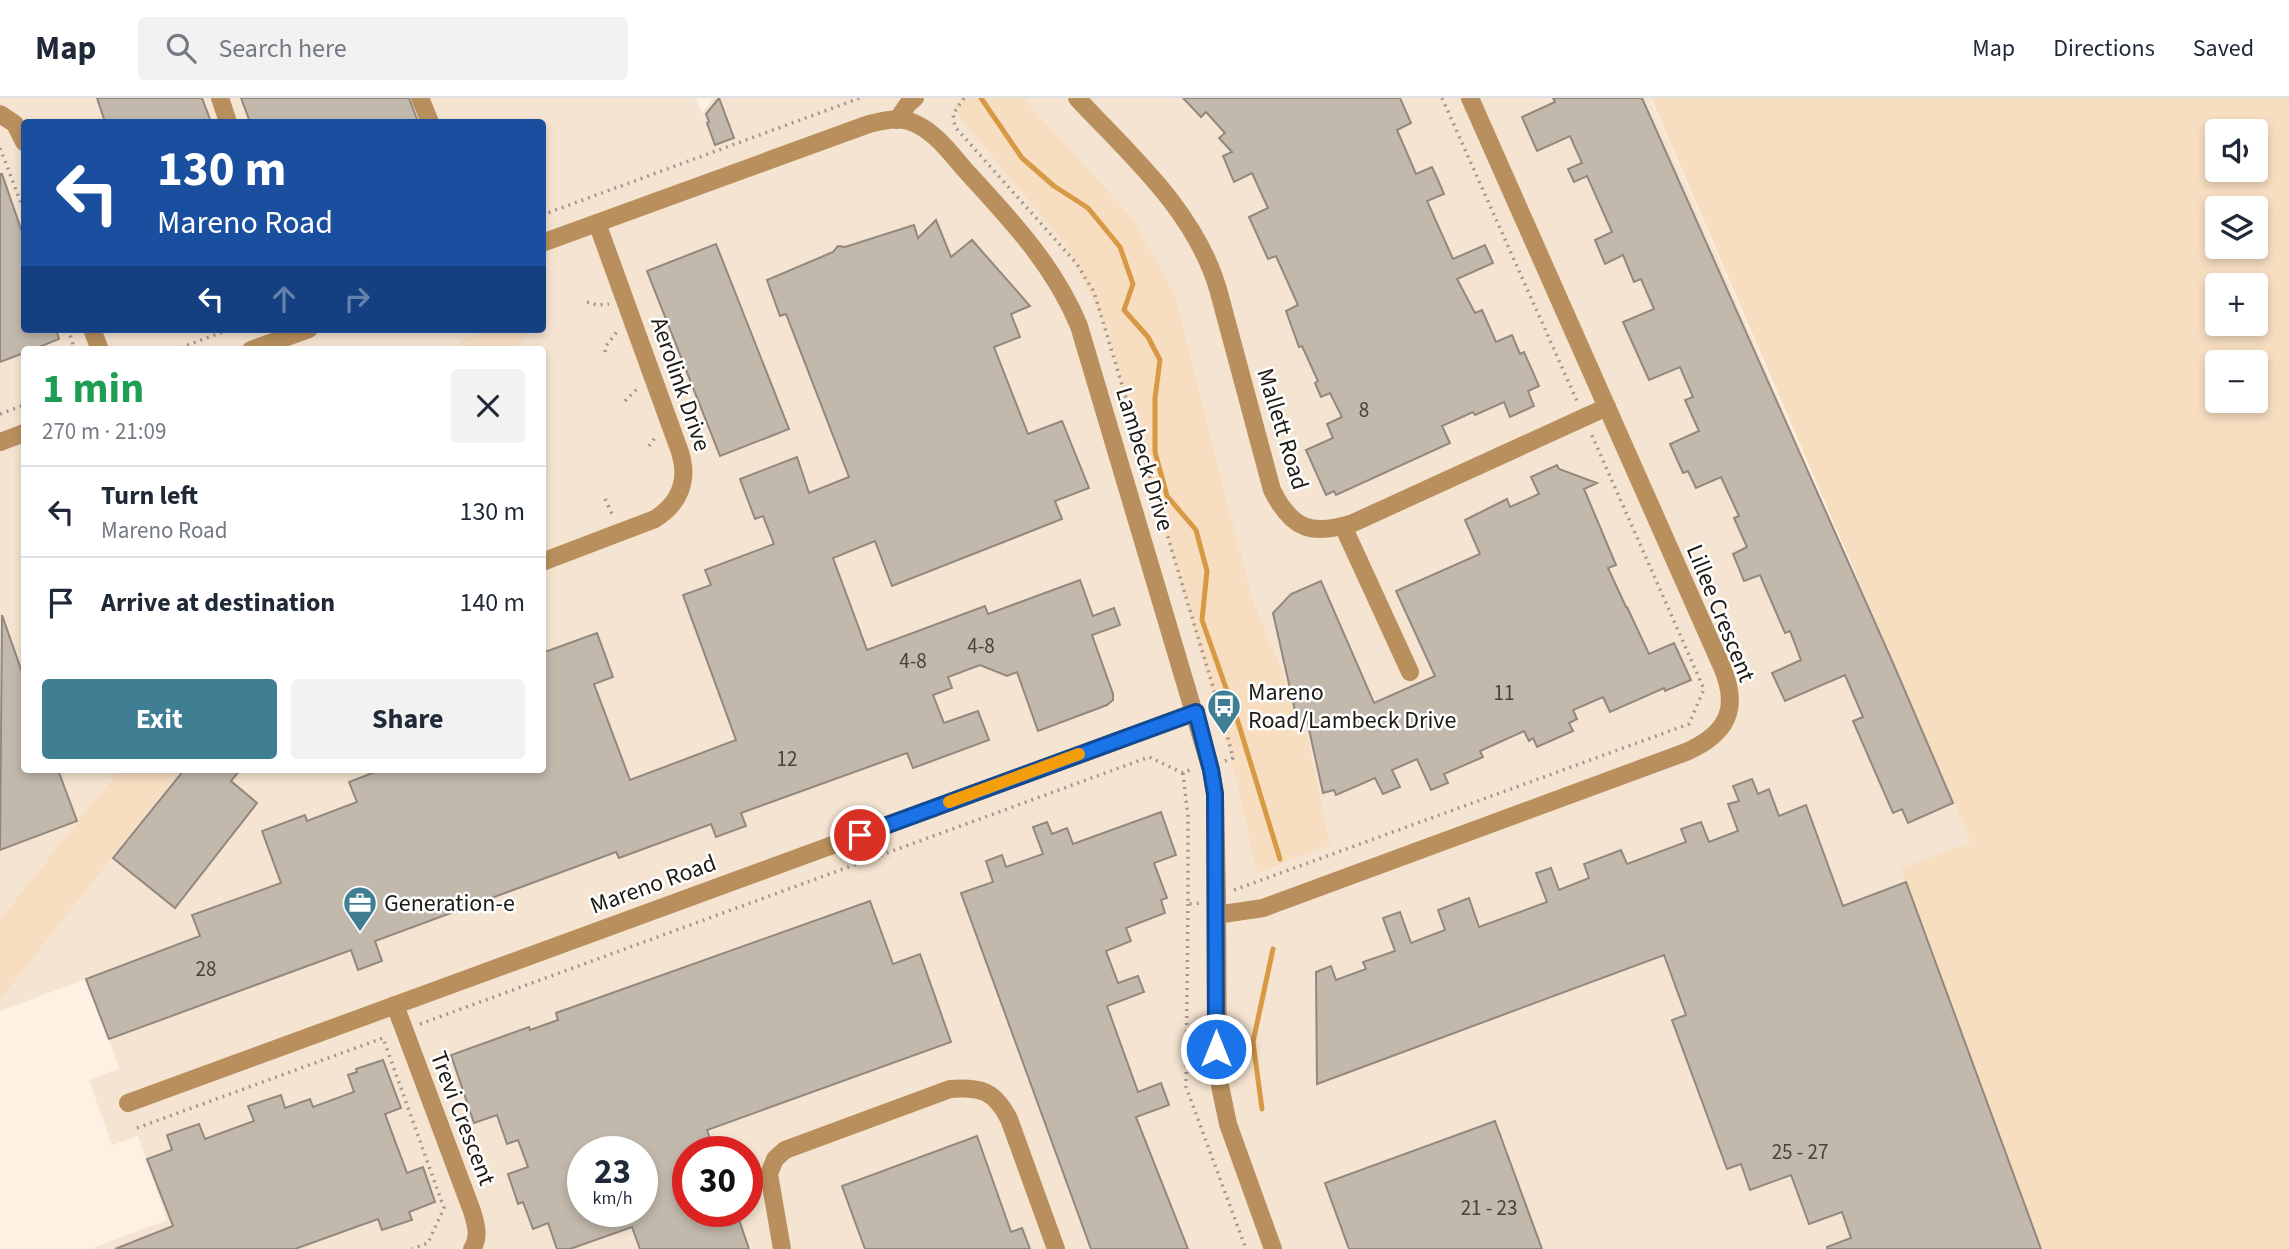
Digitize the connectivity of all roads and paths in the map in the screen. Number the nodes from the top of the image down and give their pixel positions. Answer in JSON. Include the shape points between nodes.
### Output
{"nodes":[{"id":1,"x":220,"y":98,"type":"edge"},
{"id":2,"x":421,"y":98,"type":"edge"},
{"id":3,"x":860,"y":98,"type":"edge"},
{"id":4,"x":915,"y":98,"type":"edge"},
{"id":5,"x":1076,"y":98,"type":"edge"},
{"id":6,"x":1442,"y":98,"type":"edge"},
{"id":7,"x":1470,"y":98,"type":"edge"},
{"id":8,"x":0,"y":114,"type":"edge"},
{"id":9,"x":227,"y":119,"type":"edge"},
{"id":10,"x":429,"y":119,"type":"edge"},
{"id":11,"x":897,"y":120,"type":"junction"},
{"id":12,"x":21,"y":136,"type":"edge"},
{"id":13,"x":0,"y":148,"type":"edge"},
{"id":14,"x":21,"y":203,"type":"edge"},
{"id":15,"x":546,"y":214,"type":"edge"},
{"id":16,"x":597,"y":223,"type":"junction"},
{"id":17,"x":546,"y":242,"type":"edge"},
{"id":18,"x":633,"y":323,"type":"junction"},
{"id":19,"x":220,"y":333,"type":"edge"},
{"id":20,"x":295,"y":333,"type":"edge"},
{"id":21,"x":185,"y":346,"type":"edge"},
{"id":22,"x":261,"y":346,"type":"edge"},
{"id":23,"x":605,"y":352,"type":"dead end"},
{"id":24,"x":21,"y":406,"type":"edge"},
{"id":25,"x":1607,"y":407,"type":"junction"},
{"id":26,"x":0,"y":414,"type":"edge"},
{"id":27,"x":1584,"y":418,"type":"junction"},
{"id":28,"x":21,"y":434,"type":"edge"},
{"id":29,"x":0,"y":442,"type":"edge"},
{"id":30,"x":1343,"y":526,"type":"junction"},
{"id":31,"x":546,"y":560,"type":"edge"},
{"id":32,"x":1410,"y":672,"type":"dead end"},
{"id":33,"x":1196,"y":712,"type":"junction"},
{"id":34,"x":1217,"y":906,"type":"junction"},
{"id":35,"x":395,"y":1005,"type":"junction"},
{"id":36,"x":404,"y":1030,"type":"junction"},
{"id":37,"x":383,"y":1038,"type":"junction"},
{"id":38,"x":128,"y":1103,"type":"dead end"},
{"id":39,"x":137,"y":1128,"type":"dead end"},
{"id":40,"x":412,"y":1249,"type":"edge"},
{"id":41,"x":472,"y":1249,"type":"edge"},
{"id":42,"x":782,"y":1249,"type":"edge"},
{"id":43,"x":1056,"y":1249,"type":"edge"},
{"id":44,"x":1273,"y":1249,"type":"edge"}],
"edges":[{"from":1,"to":9,"type":"street"},
{"from":2,"to":10,"type":"street"},
{"from":3,"to":15,"type":"path"},
{"from":4,"to":11,"type":"street"},
{"from":5,"to":30,"type":"street","name":"Mallett Road","via":[[1173,202],[1200,243],[1213,270],[1281,509],[1313,530]]},
{"from":6,"to":27,"type":"path"},
{"from":7,"to":25,"type":"street","name":"Lillee Crescent"},
{"from":8,"to":12,"type":"street","via":[[15,124]]},
{"from":11,"to":16,"type":"street","via":[[869,124]]},
{"from":11,"to":33,"type":"street","name":"Lambeck Drive","via":[[926,129],[943,146],[1028,240],[1063,290],[1088,353]]},
{"from":13,"to":14,"type":"path"},
{"from":16,"to":17,"type":"street"},
{"from":16,"to":18,"type":"street","name":"Aerolink Drive"},
{"from":18,"to":23,"type":"path","via":[[616,331]]},
{"from":18,"to":31,"type":"street","name":"Aerolink Drive","via":[[684,465],[682,489],[667,511],[655,519]]},
{"from":19,"to":21,"type":"path"},
{"from":20,"to":22,"type":"street"},
{"from":24,"to":26,"type":"path"},
{"from":25,"to":27,"type":"street","name":"Mallett Road"},
{"from":25,"to":34,"type":"street","name":"Lillee Crescent","via":[[1728,681],[1730,709],[1716,735],[1686,752],[1263,908]]},
{"from":27,"to":30,"type":"street","name":"Mallett Road"},
{"from":27,"to":34,"type":"path","via":[[1704,689],[1689,724]]},
{"from":28,"to":29,"type":"street"},
{"from":30,"to":32,"type":"street"},
{"from":33,"to":34,"type":"street","name":"Lambeck Drive","via":[[1215,794]]},
{"from":33,"to":35,"type":"street","name":"Mareno Road"},
{"from":34,"to":36,"type":"path","via":[[1188,904],[1183,773],[1149,757]]},
{"from":34,"to":44,"type":"street","name":"Lambeck Drive","via":[[1216,1049],[1221,1098]]},
{"from":35,"to":36,"type":"street","name":"Trevi Crescent"},
{"from":35,"to":38,"type":"street","name":"Mareno Road"},
{"from":36,"to":37,"type":"path"},
{"from":36,"to":41,"type":"street","name":"Trevi Crescent","via":[[472,1211],[477,1228]]},
{"from":37,"to":39,"type":"path"},
{"from":37,"to":40,"type":"path","via":[[444,1208],[428,1243]]},
{"from":42,"to":43,"type":"street","via":[[769,1174],[785,1150],[950,1089],[975,1088],[1002,1105]]}]}
